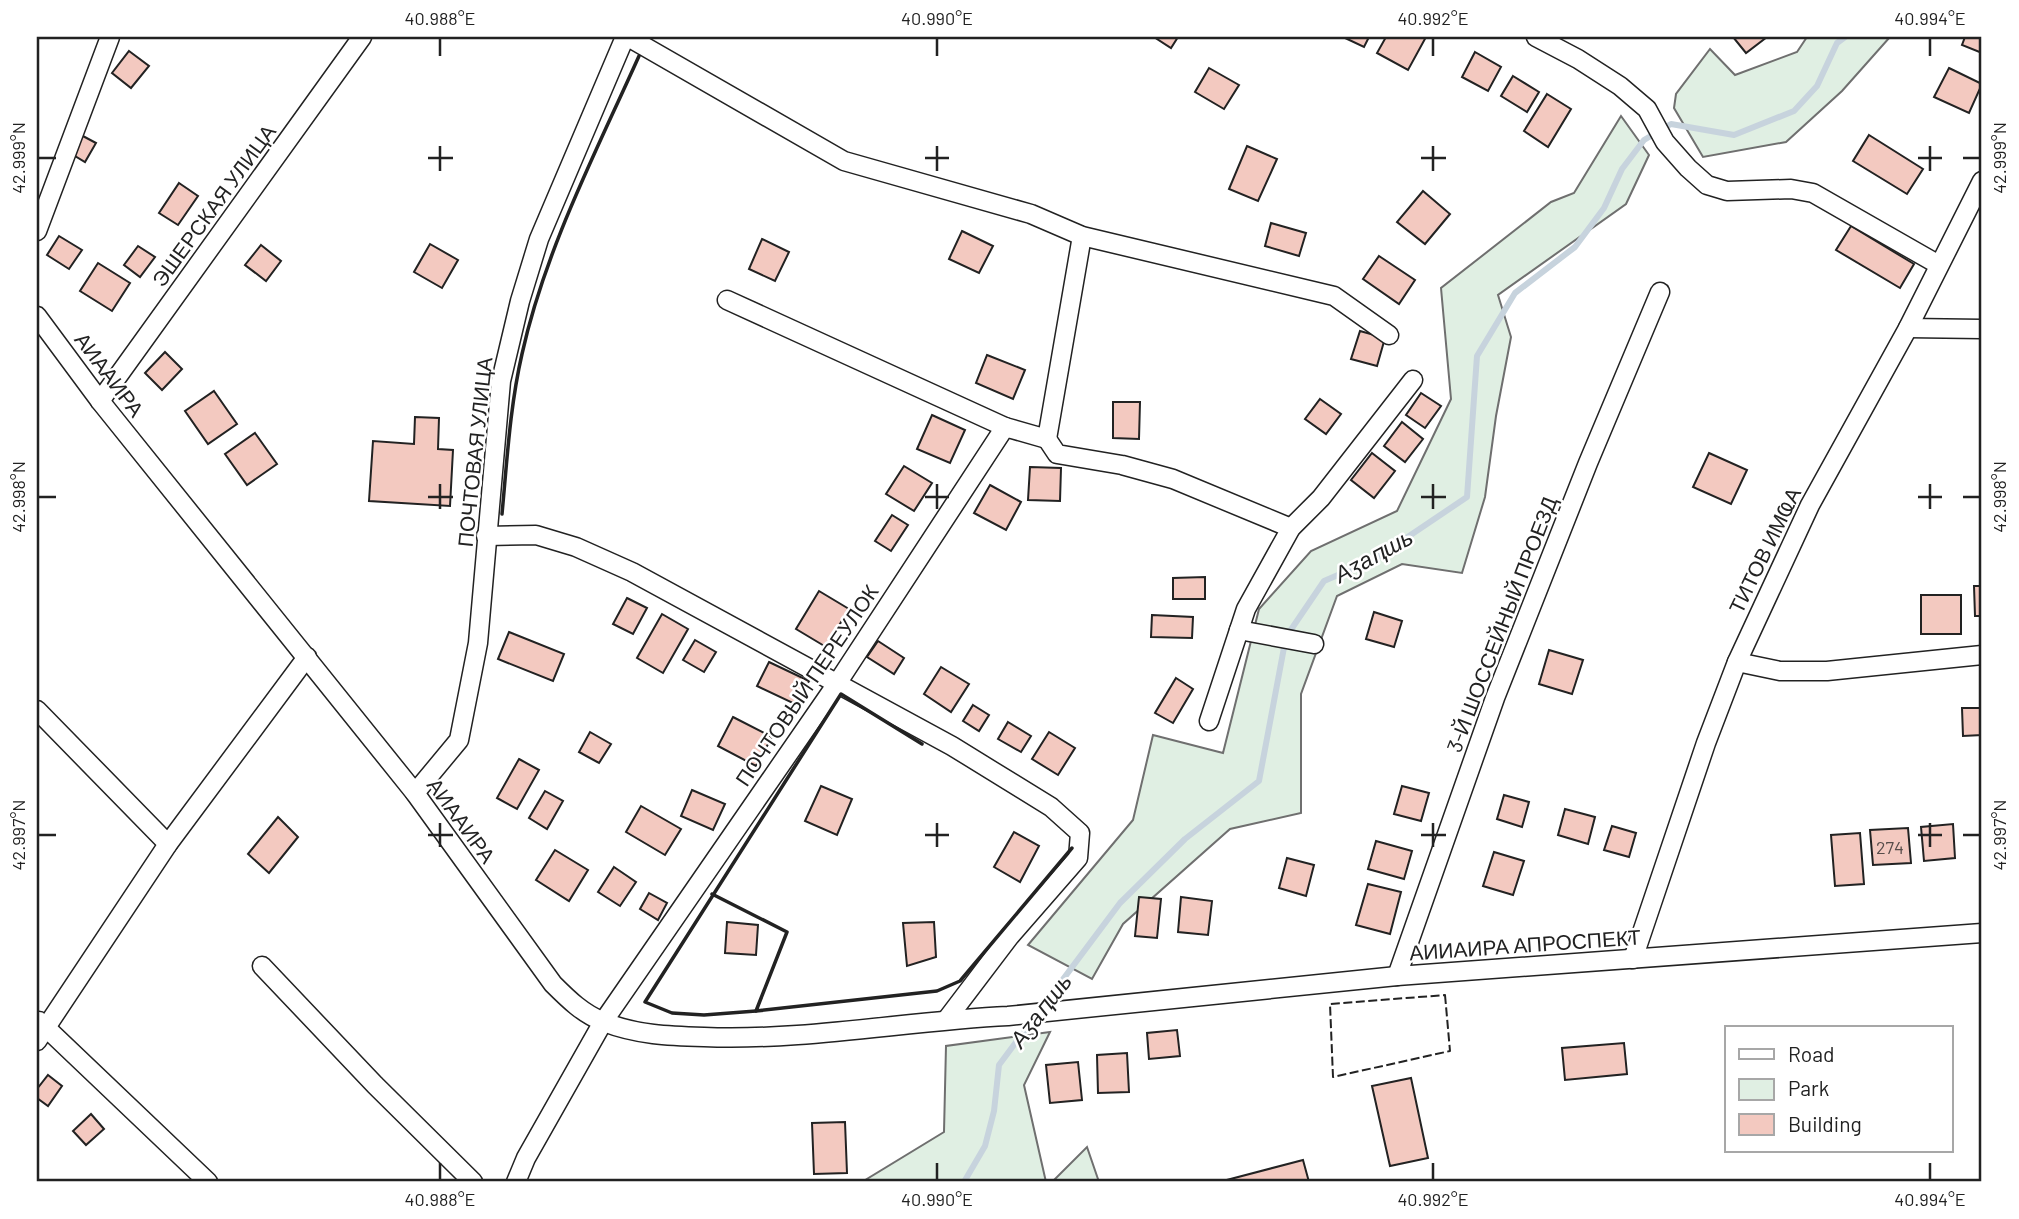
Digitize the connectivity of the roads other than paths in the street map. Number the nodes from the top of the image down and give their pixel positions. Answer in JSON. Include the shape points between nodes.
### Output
{"nodes":[{"id":1,"x":110,"y":37,"type":"edge"},
{"id":2,"x":362,"y":37,"type":"edge"},
{"id":3,"x":627,"y":37,"type":"edge"},
{"id":4,"x":1536,"y":37,"type":"edge"},
{"id":5,"x":1982,"y":181,"type":"edge"},
{"id":6,"x":37,"y":231,"type":"edge"},
{"id":7,"x":1082,"y":236,"type":"junction"},
{"id":8,"x":1939,"y":265,"type":"junction"},
{"id":9,"x":1660,"y":292,"type":"dead end"},
{"id":10,"x":727,"y":300,"type":"dead end"},
{"id":11,"x":37,"y":316,"type":"edge"},
{"id":12,"x":1908,"y":328,"type":"junction"},
{"id":13,"x":1982,"y":329,"type":"edge"},
{"id":14,"x":1390,"y":335,"type":"dead end"},
{"id":15,"x":1413,"y":380,"type":"dead end"},
{"id":16,"x":100,"y":401,"type":"junction"},
{"id":17,"x":1005,"y":427,"type":"junction"},
{"id":18,"x":1047,"y":439,"type":"junction"},
{"id":19,"x":1291,"y":528,"type":"junction"},
{"id":20,"x":486,"y":536,"type":"junction"},
{"id":21,"x":1239,"y":630,"type":"junction"},
{"id":22,"x":1314,"y":643,"type":"dead end"},
{"id":23,"x":1982,"y":655,"type":"edge"},
{"id":24,"x":307,"y":657,"type":"junction"},
{"id":25,"x":1737,"y":662,"type":"junction"},
{"id":26,"x":838,"y":682,"type":"junction"},
{"id":27,"x":37,"y":710,"type":"edge"},
{"id":28,"x":1209,"y":721,"type":"dead end"},
{"id":29,"x":415,"y":793,"type":"junction"},
{"id":30,"x":168,"y":844,"type":"junction"},
{"id":31,"x":1982,"y":933,"type":"edge"},
{"id":32,"x":1633,"y":959,"type":"junction"},
{"id":33,"x":262,"y":965,"type":"dead end"},
{"id":34,"x":1397,"y":976,"type":"junction"},
{"id":35,"x":1008,"y":1016,"type":"joint"},
{"id":36,"x":947,"y":1019,"type":"junction"},
{"id":37,"x":603,"y":1022,"type":"junction"},
{"id":38,"x":40,"y":1029,"type":"edge"},
{"id":39,"x":208,"y":1182,"type":"edge"},
{"id":40,"x":473,"y":1182,"type":"edge"},
{"id":41,"x":516,"y":1182,"type":"edge"}],
"edges":[{"from":1,"to":6,"type":"street"},
{"from":2,"to":16,"type":"street","name":"ЭШЕРСКАЯ УЛИЦА"},
{"from":3,"to":7,"type":"street","via":[[844,161],[1031,214]]},
{"from":3,"to":20,"type":"street","name":"ПОЧТОВАЯ УЛИЦА","via":[[539,239],[520,301],[501,381]]},
{"from":4,"to":8,"type":"street","via":[[1620,86],[1647,109],[1665,142],[1707,184],[1727,191],[1791,189],[1812,193]]},
{"from":5,"to":8,"type":"street","name":"ТИТОВ ИМҨА"},
{"from":7,"to":14,"type":"street","via":[[1334,296]]},
{"from":7,"to":18,"type":"street"},
{"from":8,"to":12,"type":"street","name":"ТИТОВ ИМҨА"},
{"from":9,"to":34,"type":"street","name":"3-Й ШОССЕЙНЫЙ ПРОЕЗД","via":[[1495,698]]},
{"from":10,"to":17,"type":"street"},
{"from":11,"to":16,"type":"street","name":"АИААИРА"},
{"from":12,"to":13,"type":"street"},
{"from":12,"to":25,"type":"street","name":"ТИТОВ ИМҨА","via":[[1810,505]]},
{"from":15,"to":19,"type":"street","via":[[1321,498]]},
{"from":16,"to":24,"type":"street","name":"АИААИРА"},
{"from":17,"to":18,"type":"street"},
{"from":17,"to":26,"type":"street","name":"ПОЧТОВЫЙ ПЕРЕУЛОК"},
{"from":18,"to":19,"type":"street","via":[[1057,454],[1173,479]]},
{"from":19,"to":21,"type":"street"},
{"from":20,"to":26,"type":"street","via":[[536,535],[576,547]]},
{"from":20,"to":29,"type":"street","name":"ПОЧТОВАЯ УЛИЦА","via":[[478,643],[459,740]]},
{"from":21,"to":22,"type":"street"},
{"from":21,"to":28,"type":"street"},
{"from":23,"to":25,"type":"street","via":[[1827,671],[1780,671]]},
{"from":24,"to":29,"type":"street","name":"АИААИРА"},
{"from":24,"to":30,"type":"street"},
{"from":25,"to":32,"type":"street","name":"ТИТОВ ИМҨА"},
{"from":26,"to":36,"type":"street","via":[[1051,807],[1080,833],[1078,858],[1010,936]]},
{"from":26,"to":37,"type":"street","name":"ПОЧТОВЫЙ ПЕРЕУЛОК"},
{"from":27,"to":30,"type":"street"},
{"from":29,"to":37,"type":"street","name":"АИААИРА","via":[[552,985]]},
{"from":30,"to":38,"type":"street"},
{"from":31,"to":32,"type":"street","name":"АИИАИРА АПРОСПЕКТ"},
{"from":32,"to":34,"type":"street","name":"АИИАИРА АПРОСПЕКТ"},
{"from":33,"to":40,"type":"street"},
{"from":34,"to":35,"type":"street","name":"АИИАИРА АПРОСПЕКТ"},
{"from":35,"to":36,"type":"street","name":"АИААИРА"},
{"from":36,"to":37,"type":"street","name":"АИААИРА","via":[[804,1037],[723,1038],[649,1035]]},
{"from":37,"to":41,"type":"street","name":"ПОЧТОВЫЙ ПЕРЕУЛОК"},
{"from":38,"to":39,"type":"street"}]}
